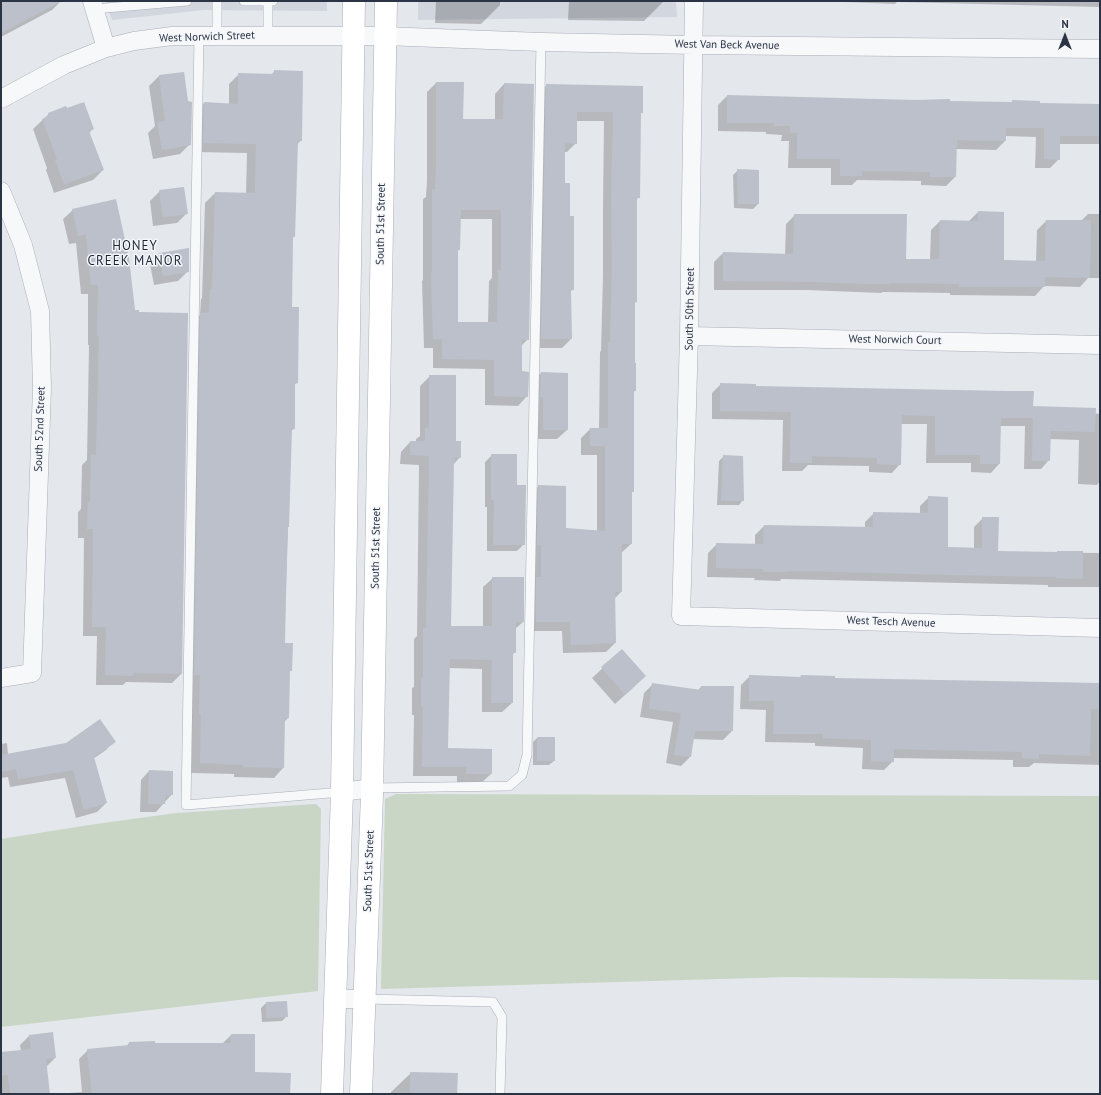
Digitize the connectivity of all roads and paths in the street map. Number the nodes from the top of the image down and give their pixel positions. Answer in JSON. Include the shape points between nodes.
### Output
{"nodes":[{"id":1,"x":114,"y":1,"type":"edge"},
{"id":2,"x":187,"y":1,"type":"edge"},
{"id":3,"x":217,"y":1,"type":"edge"},
{"id":4,"x":244,"y":1,"type":"edge"},
{"id":5,"x":270,"y":1,"type":"edge"},
{"id":6,"x":354,"y":1,"type":"edge"},
{"id":7,"x":386,"y":1,"type":"edge"},
{"id":8,"x":694,"y":1,"type":"edge"},
{"id":9,"x":93,"y":5,"type":"edge"},
{"id":10,"x":122,"y":6,"type":"junction"},
{"id":11,"x":199,"y":36,"type":"junction"},
{"id":12,"x":217,"y":36,"type":"junction"},
{"id":13,"x":268,"y":36,"type":"junction"},
{"id":14,"x":353,"y":36,"type":"junction"},
{"id":15,"x":384,"y":36,"type":"junction"},
{"id":16,"x":541,"y":42,"type":"junction"},
{"id":17,"x":694,"y":45,"type":"junction"},
{"id":18,"x":106,"y":48,"type":"junction"},
{"id":19,"x":1100,"y":49,"type":"edge"},
{"id":20,"x":1,"y":99,"type":"edge"},
{"id":21,"x":1,"y":191,"type":"edge"},
{"id":22,"x":689,"y":336,"type":"junction"},
{"id":23,"x":1100,"y":345,"type":"edge"},
{"id":24,"x":681,"y":616,"type":"joint"},
{"id":25,"x":1100,"y":628,"type":"edge"},
{"id":26,"x":1,"y":678,"type":"edge"},
{"id":27,"x":372,"y":788,"type":"junction"},
{"id":28,"x":342,"y":792,"type":"junction"},
{"id":29,"x":335,"y":999,"type":"junction"},
{"id":30,"x":365,"y":999,"type":"junction"},
{"id":31,"x":332,"y":1094,"type":"edge"},
{"id":32,"x":362,"y":1094,"type":"edge"},
{"id":33,"x":500,"y":1094,"type":"edge"}],
"edges":[{"from":1,"to":10,"type":"lane"},
{"from":2,"to":10,"type":"lane"},
{"from":3,"to":12,"type":"lane"},
{"from":4,"to":5,"type":"lane"},
{"from":5,"to":13,"type":"lane"},
{"from":6,"to":14,"type":"street"},
{"from":7,"to":15,"type":"street","name":"South 51st Street"},
{"from":8,"to":17,"type":"street","name":"South 50th Street"},
{"from":9,"to":10,"type":"lane"},
{"from":9,"to":18,"type":"street"},
{"from":11,"to":12,"type":"street","name":"West Norwich Street"},
{"from":11,"to":18,"type":"street","name":"West Norwich Street","via":[[172,36]]},
{"from":11,"to":28,"type":"lane","via":[[186,805]]},
{"from":12,"to":13,"type":"street","name":"West Norwich Street"},
{"from":13,"to":14,"type":"street","name":"West Norwich Street"},
{"from":14,"to":15,"type":"street","name":"West Van Beck Avenue"},
{"from":14,"to":28,"type":"street"},
{"from":15,"to":16,"type":"street","name":"West Van Beck Avenue"},
{"from":15,"to":27,"type":"street","name":"South 51st Street"},
{"from":16,"to":17,"type":"street","name":"West Van Beck Avenue"},
{"from":16,"to":27,"type":"lane","via":[[527,755],[522,775],[509,786]]},
{"from":17,"to":19,"type":"street","name":"West Van Beck Avenue"},
{"from":17,"to":22,"type":"street","name":"South 50th Street"},
{"from":18,"to":20,"type":"street","name":"West Norwich Street","via":[[64,65]]},
{"from":21,"to":26,"type":"street","name":"South 52nd Street","via":[[23,245],[40,311],[42,388],[32,673]]},
{"from":22,"to":23,"type":"street","name":"West Norwich Court"},
{"from":22,"to":24,"type":"street","name":"South 50th Street"},
{"from":24,"to":25,"type":"street","name":"West Tesch Avenue"},
{"from":27,"to":28,"type":"street"},
{"from":27,"to":30,"type":"street","name":"South 51st Street"},
{"from":28,"to":29,"type":"street"},
{"from":29,"to":30,"type":"street"},
{"from":29,"to":31,"type":"street"},
{"from":30,"to":32,"type":"street","name":"South 51st Street"},
{"from":30,"to":33,"type":"lane","via":[[492,1002],[502,1017]]}]}
